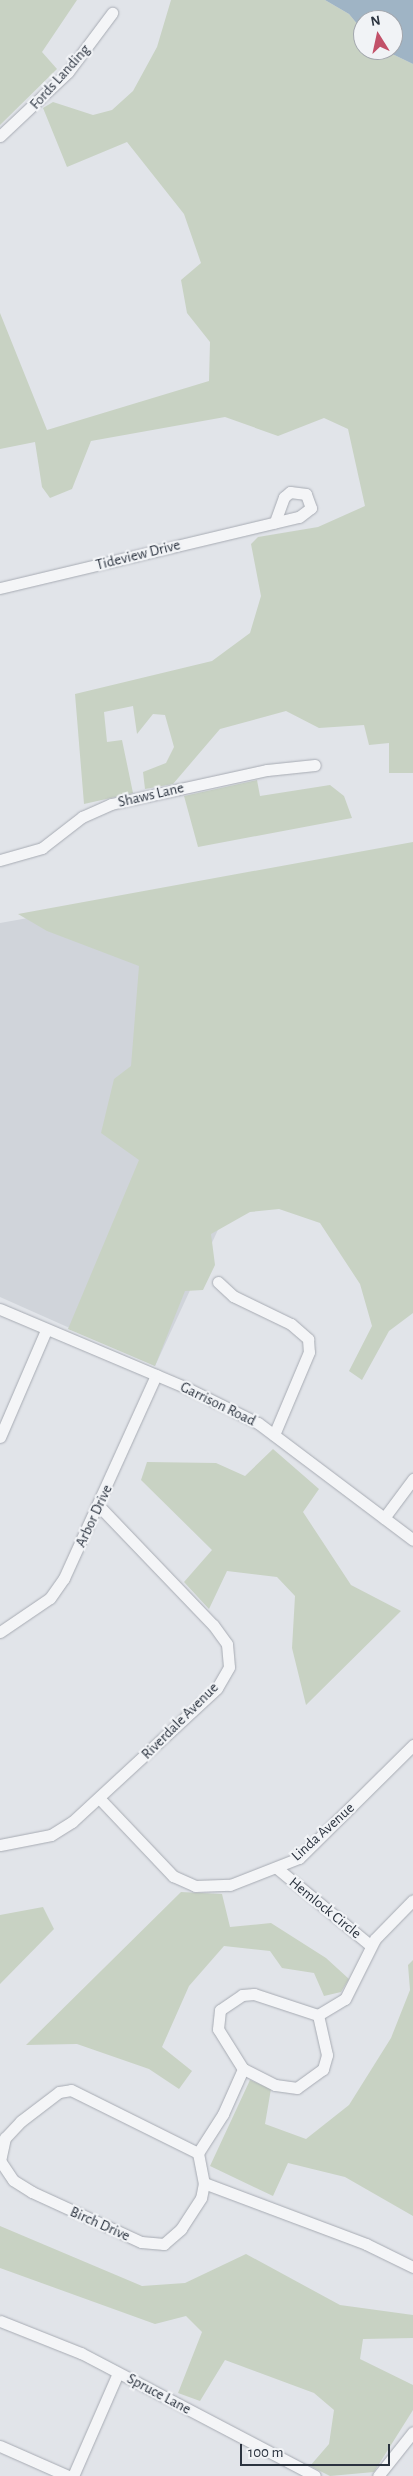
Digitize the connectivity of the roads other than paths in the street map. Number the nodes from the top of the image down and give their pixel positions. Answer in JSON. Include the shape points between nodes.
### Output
{"nodes":[{"id":1,"x":112,"y":13,"type":"dead end"},
{"id":2,"x":0,"y":136,"type":"edge"},
{"id":3,"x":275,"y":522,"type":"dead end"},
{"id":4,"x":0,"y":588,"type":"edge"},
{"id":5,"x":315,"y":765,"type":"dead end"},
{"id":6,"x":0,"y":860,"type":"edge"},
{"id":7,"x":218,"y":1282,"type":"dead end"},
{"id":8,"x":0,"y":1309,"type":"edge"},
{"id":9,"x":46,"y":1330,"type":"junction"},
{"id":10,"x":156,"y":1375,"type":"junction"},
{"id":11,"x":274,"y":1435,"type":"junction"},
{"id":12,"x":0,"y":1438,"type":"edge"},
{"id":13,"x":413,"y":1479,"type":"edge"},
{"id":14,"x":99,"y":1506,"type":"junction"},
{"id":15,"x":384,"y":1518,"type":"junction"},
{"id":16,"x":413,"y":1540,"type":"edge"},
{"id":17,"x":0,"y":1632,"type":"edge"},
{"id":18,"x":413,"y":1745,"type":"edge"},
{"id":19,"x":99,"y":1798,"type":"junction"},
{"id":20,"x":0,"y":1845,"type":"edge"},
{"id":21,"x":278,"y":1869,"type":"junction"},
{"id":22,"x":413,"y":1900,"type":"edge"},
{"id":23,"x":370,"y":1945,"type":"junction"},
{"id":24,"x":318,"y":2015,"type":"junction"},
{"id":25,"x":243,"y":2068,"type":"junction"},
{"id":26,"x":198,"y":2153,"type":"junction"},
{"id":27,"x":204,"y":2183,"type":"junction"},
{"id":28,"x":413,"y":2266,"type":"edge"},
{"id":29,"x":0,"y":2321,"type":"edge"},
{"id":30,"x":118,"y":2373,"type":"junction"},
{"id":31,"x":413,"y":2432,"type":"edge"},
{"id":32,"x":0,"y":2446,"type":"edge"},
{"id":33,"x":68,"y":2476,"type":"edge"},
{"id":34,"x":73,"y":2476,"type":"edge"},
{"id":35,"x":315,"y":2476,"type":"edge"},
{"id":36,"x":378,"y":2476,"type":"edge"}],
"edges":[{"from":1,"to":2,"type":"street","name":"Fords Landing","via":[[68,72]]},
{"from":3,"to":4,"type":"street","name":"Tideview Drive"},
{"from":5,"to":6,"type":"street","name":"Shaws Lane","via":[[268,770],[112,804],[82,817],[42,848]]},
{"from":7,"to":11,"type":"street","via":[[233,1296],[291,1324],[308,1339],[309,1352]]},
{"from":8,"to":9,"type":"street","name":"Garrison Road"},
{"from":9,"to":10,"type":"street","name":"Garrison Road"},
{"from":9,"to":12,"type":"street"},
{"from":10,"to":11,"type":"street","name":"Garrison Road","via":[[238,1412]]},
{"from":10,"to":14,"type":"street","name":"Arbor Drive"},
{"from":11,"to":15,"type":"street","name":"Garrison Road"},
{"from":13,"to":15,"type":"street"},
{"from":14,"to":17,"type":"street","name":"Arbor Drive","via":[[50,1598]]},
{"from":14,"to":19,"type":"street","name":"Riverdale Avenue","via":[[213,1625],[229,1651],[229,1667],[217,1688]]},
{"from":15,"to":16,"type":"street","name":"Garrison Road"},
{"from":18,"to":21,"type":"street","name":"Linda Avenue","via":[[299,1858]]},
{"from":19,"to":20,"type":"street","name":"Riverdale Avenue","via":[[51,1835]]},
{"from":19,"to":21,"type":"street","name":"Linda Avenue","via":[[168,1870],[195,1886],[230,1885]]},
{"from":21,"to":23,"type":"street","name":"Hemlock Circle"},
{"from":22,"to":23,"type":"street"},
{"from":23,"to":24,"type":"street","name":"Hemlock Circle","via":[[353,1990]]},
{"from":24,"to":25,"type":"street","via":[[327,2055],[322,2069],[306,2085],[287,2088]]},
{"from":24,"to":25,"type":"street","via":[[254,1994],[231,2001],[220,2010],[218,2029]]},
{"from":25,"to":26,"type":"street","via":[[223,2114]]},
{"from":26,"to":27,"type":"street"},
{"from":26,"to":27,"type":"street","name":"Birch Drive","via":[[70,2090],[59,2092],[5,2138],[0,2160],[12,2180],[32,2192],[141,2242],[164,2244],[181,2229],[201,2198]]},
{"from":27,"to":28,"type":"street","via":[[358,2240]]},
{"from":29,"to":30,"type":"street","name":"Spruce Lane"},
{"from":30,"to":34,"type":"street"},
{"from":30,"to":35,"type":"street","name":"Spruce Lane"},
{"from":31,"to":36,"type":"street"},
{"from":32,"to":33,"type":"street"}]}
